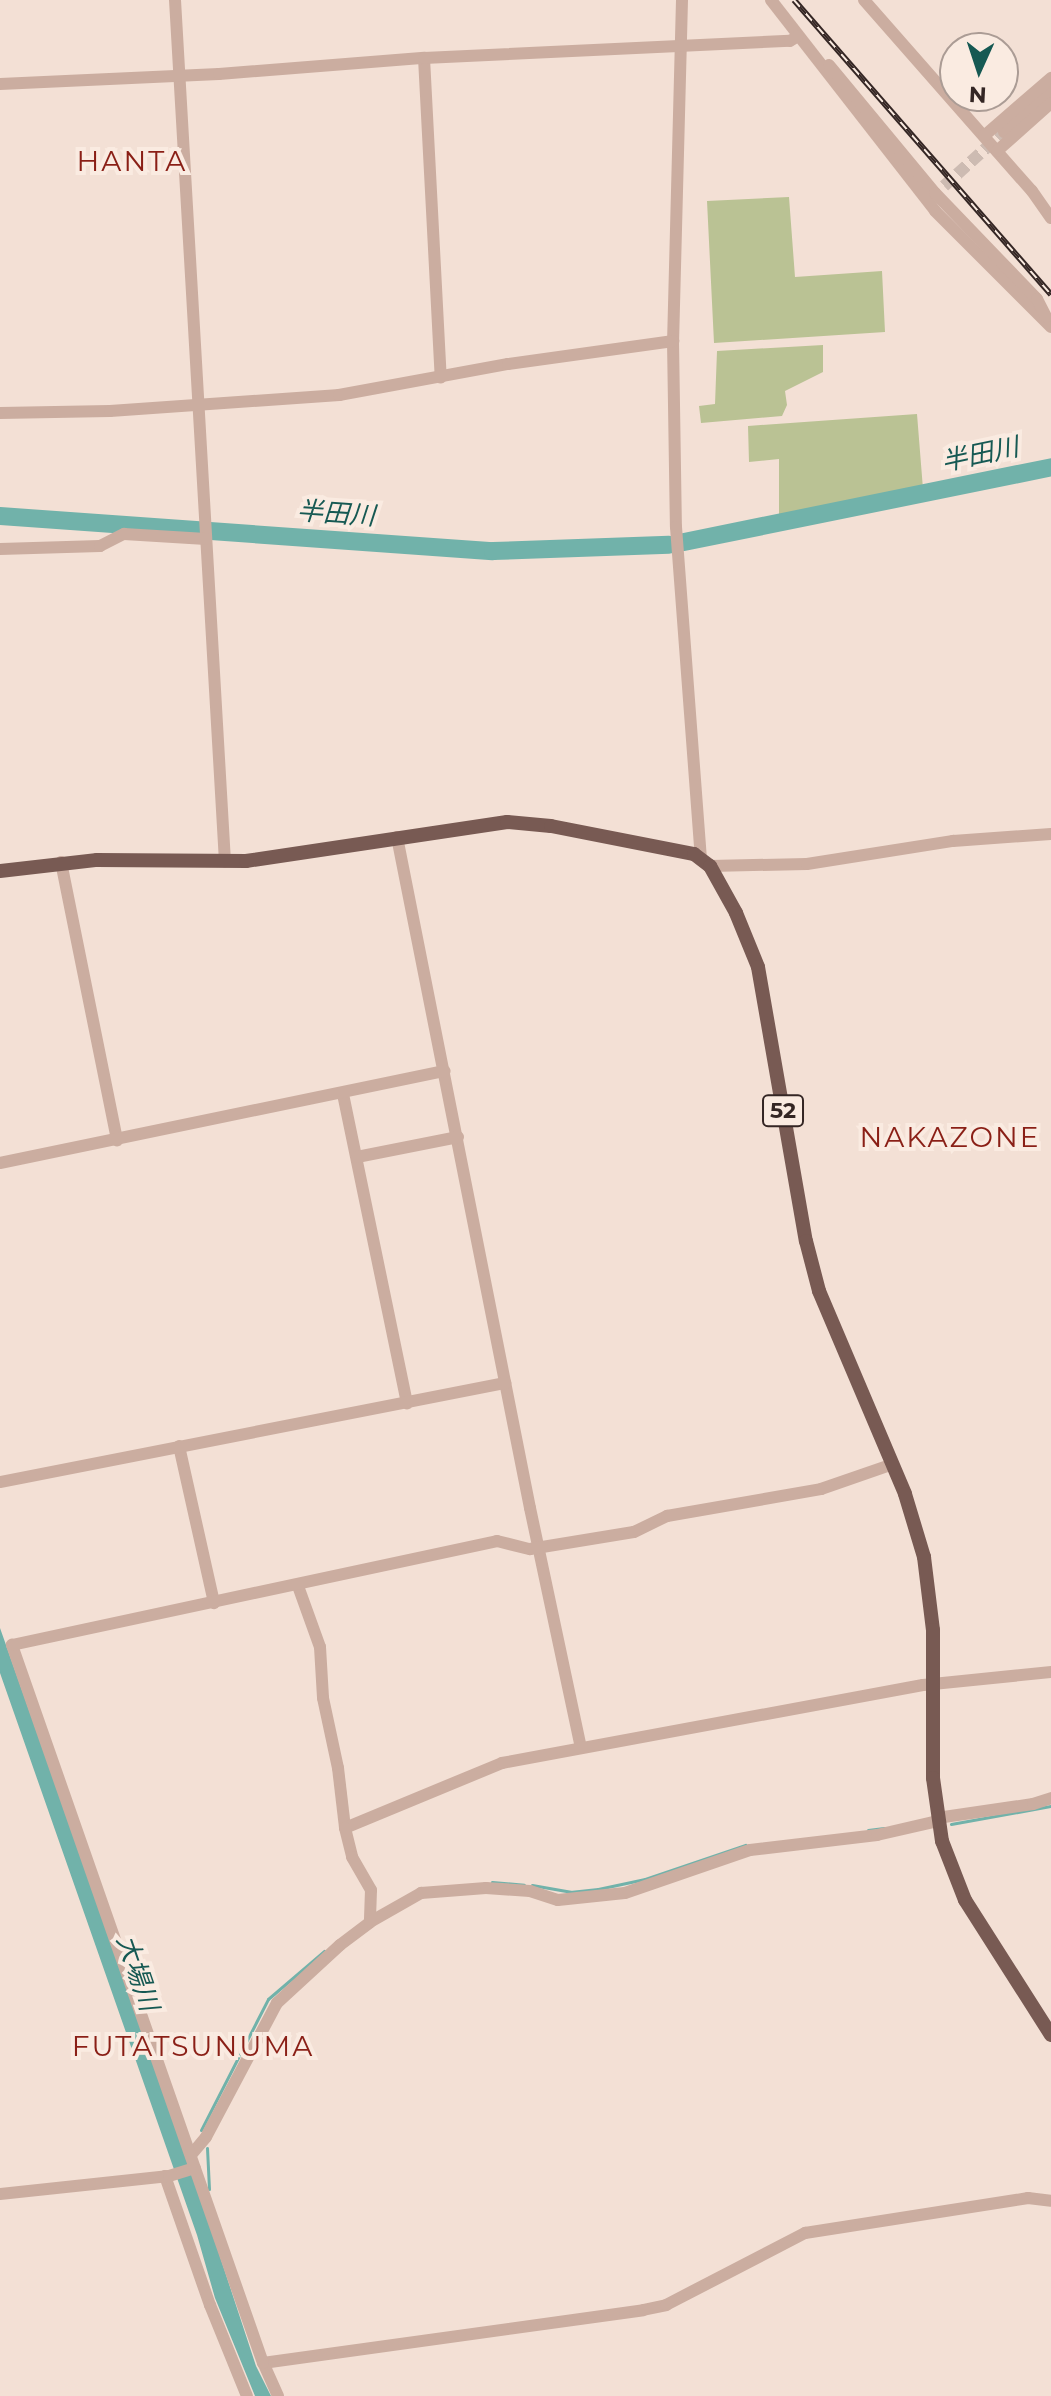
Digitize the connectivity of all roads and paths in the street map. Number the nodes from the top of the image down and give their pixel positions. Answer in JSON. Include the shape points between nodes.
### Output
{"nodes":[{"id":1,"x":175,"y":0,"type":"edge"},
{"id":2,"x":682,"y":0,"type":"edge"},
{"id":3,"x":771,"y":0,"type":"edge"},
{"id":4,"x":864,"y":0,"type":"edge"},
{"id":5,"x":798,"y":36,"type":"junction"},
{"id":6,"x":681,"y":47,"type":"junction"},
{"id":7,"x":813,"y":54,"type":"junction"},
{"id":8,"x":424,"y":58,"type":"junction"},
{"id":9,"x":179,"y":75,"type":"junction"},
{"id":10,"x":1051,"y":78,"type":"edge"},
{"id":11,"x":0,"y":84,"type":"edge"},
{"id":12,"x":1051,"y":91,"type":"edge"},
{"id":13,"x":1051,"y":103,"type":"edge"},
{"id":14,"x":1004,"y":132,"type":"tunnel mouth"},
{"id":15,"x":984,"y":136,"type":"junction"},
{"id":16,"x":997,"y":151,"type":"junction"},
{"id":17,"x":1051,"y":218,"type":"edge"},
{"id":18,"x":1051,"y":327,"type":"edge"},
{"id":19,"x":673,"y":341,"type":"junction"},
{"id":20,"x":441,"y":378,"type":"junction"},
{"id":21,"x":199,"y":404,"type":"junction"},
{"id":22,"x":0,"y":413,"type":"edge"},
{"id":23,"x":206,"y":534,"type":"junction"},
{"id":24,"x":0,"y":549,"type":"edge"},
{"id":25,"x":1051,"y":834,"type":"edge"},
{"id":26,"x":397,"y":837,"type":"junction"},
{"id":27,"x":61,"y":862,"type":"junction"},
{"id":28,"x":225,"y":862,"type":"junction"},
{"id":29,"x":706,"y":862,"type":"junction"},
{"id":30,"x":0,"y":871,"type":"edge"},
{"id":31,"x":445,"y":1071,"type":"junction"},
{"id":32,"x":343,"y":1094,"type":"junction"},
{"id":33,"x":458,"y":1137,"type":"junction"},
{"id":34,"x":117,"y":1140,"type":"junction"},
{"id":35,"x":357,"y":1157,"type":"junction"},
{"id":36,"x":0,"y":1163,"type":"edge"},
{"id":37,"x":505,"y":1383,"type":"junction"},
{"id":38,"x":407,"y":1403,"type":"junction"},
{"id":39,"x":179,"y":1446,"type":"junction"},
{"id":40,"x":893,"y":1464,"type":"junction"},
{"id":41,"x":0,"y":1482,"type":"edge"},
{"id":42,"x":539,"y":1548,"type":"junction"},
{"id":43,"x":298,"y":1586,"type":"junction"},
{"id":44,"x":214,"y":1603,"type":"junction"},
{"id":45,"x":1051,"y":1672,"type":"edge"},
{"id":46,"x":933,"y":1684,"type":"junction"},
{"id":47,"x":581,"y":1748,"type":"junction"},
{"id":48,"x":1051,"y":1798,"type":"edge"},
{"id":49,"x":938,"y":1820,"type":"junction"},
{"id":50,"x":345,"y":1828,"type":"junction"},
{"id":51,"x":370,"y":1918,"type":"junction"},
{"id":52,"x":1051,"y":2035,"type":"edge"},
{"id":53,"x":192,"y":2164,"type":"junction"},
{"id":54,"x":167,"y":2176,"type":"junction"},
{"id":55,"x":0,"y":2194,"type":"edge"},
{"id":56,"x":1051,"y":2201,"type":"edge"},
{"id":57,"x":263,"y":2363,"type":"junction"},
{"id":58,"x":247,"y":2396,"type":"edge"},
{"id":59,"x":278,"y":2396,"type":"edge"}],
"edges":[{"from":1,"to":9,"type":"street"},
{"from":2,"to":6,"type":"street"},
{"from":3,"to":5,"type":"street"},
{"from":4,"to":15,"type":"street"},
{"from":5,"to":6,"type":"street","via":[[790,41]]},
{"from":5,"to":7,"type":"street"},
{"from":6,"to":8,"type":"street"},
{"from":6,"to":19,"type":"street"},
{"from":7,"to":18,"type":"street","via":[[935,211]]},
{"from":7,"to":18,"type":"street","via":[[842,77],[1037,299]]},
{"from":8,"to":9,"type":"street"},
{"from":8,"to":20,"type":"street"},
{"from":9,"to":11,"type":"street"},
{"from":9,"to":21,"type":"street"},
{"from":10,"to":15,"type":"street"},
{"from":12,"to":14,"type":"street"},
{"from":13,"to":16,"type":"street"},
{"from":15,"to":16,"type":"street"},
{"from":16,"to":17,"type":"street"},
{"from":19,"to":20,"type":"street"},
{"from":19,"to":29,"type":"street","via":[[676,527]]},
{"from":20,"to":21,"type":"street","via":[[339,395]]},
{"from":21,"to":22,"type":"street"},
{"from":21,"to":23,"type":"street"},
{"from":23,"to":24,"type":"street","via":[[124,534],[100,546]]},
{"from":23,"to":28,"type":"street"},
{"from":25,"to":29,"type":"street","via":[[953,841],[807,864]]},
{"from":26,"to":28,"type":"main road"},
{"from":26,"to":29,"type":"main road","via":[[523,822]]},
{"from":26,"to":31,"type":"street"},
{"from":27,"to":28,"type":"main road"},
{"from":27,"to":30,"type":"main road"},
{"from":27,"to":34,"type":"street"},
{"from":29,"to":40,"type":"main road","number":"52","via":[[736,913],[758,967],[819,1291]]},
{"from":31,"to":32,"type":"street"},
{"from":31,"to":33,"type":"street"},
{"from":32,"to":34,"type":"street"},
{"from":32,"to":35,"type":"street"},
{"from":33,"to":35,"type":"street"},
{"from":33,"to":37,"type":"street"},
{"from":34,"to":36,"type":"street"},
{"from":35,"to":38,"type":"street"},
{"from":37,"to":38,"type":"street"},
{"from":37,"to":42,"type":"street"},
{"from":38,"to":39,"type":"street"},
{"from":39,"to":41,"type":"street"},
{"from":39,"to":44,"type":"street"},
{"from":40,"to":42,"type":"street","via":[[821,1489],[667,1516],[634,1532]]},
{"from":40,"to":46,"type":"main road","number":"52","via":[[924,1557]]},
{"from":42,"to":43,"type":"street","via":[[497,1541],[309,1579]]},
{"from":42,"to":47,"type":"street"},
{"from":43,"to":44,"type":"street"},
{"from":43,"to":50,"type":"street","via":[[320,1647],[323,1698]]},
{"from":44,"to":53,"type":"street","via":[[12,1645]]},
{"from":45,"to":46,"type":"street"},
{"from":46,"to":47,"type":"street"},
{"from":46,"to":49,"type":"main road","number":"52"},
{"from":47,"to":50,"type":"street","via":[[502,1763]]},
{"from":48,"to":49,"type":"street"},
{"from":49,"to":51,"type":"street","via":[[877,1835],[750,1850],[625,1893],[558,1900],[530,1891],[486,1888],[421,1893]]},
{"from":49,"to":52,"type":"main road","number":"52","via":[[965,1900]]},
{"from":50,"to":51,"type":"street","via":[[352,1857],[371,1890]]},
{"from":51,"to":53,"type":"street","via":[[277,2003]]},
{"from":53,"to":54,"type":"street"},
{"from":53,"to":57,"type":"street"},
{"from":54,"to":55,"type":"street"},
{"from":54,"to":58,"type":"street"},
{"from":56,"to":57,"type":"street","via":[[1028,2198],[805,2233],[666,2305],[643,2310]]},
{"from":57,"to":59,"type":"street"}]}
